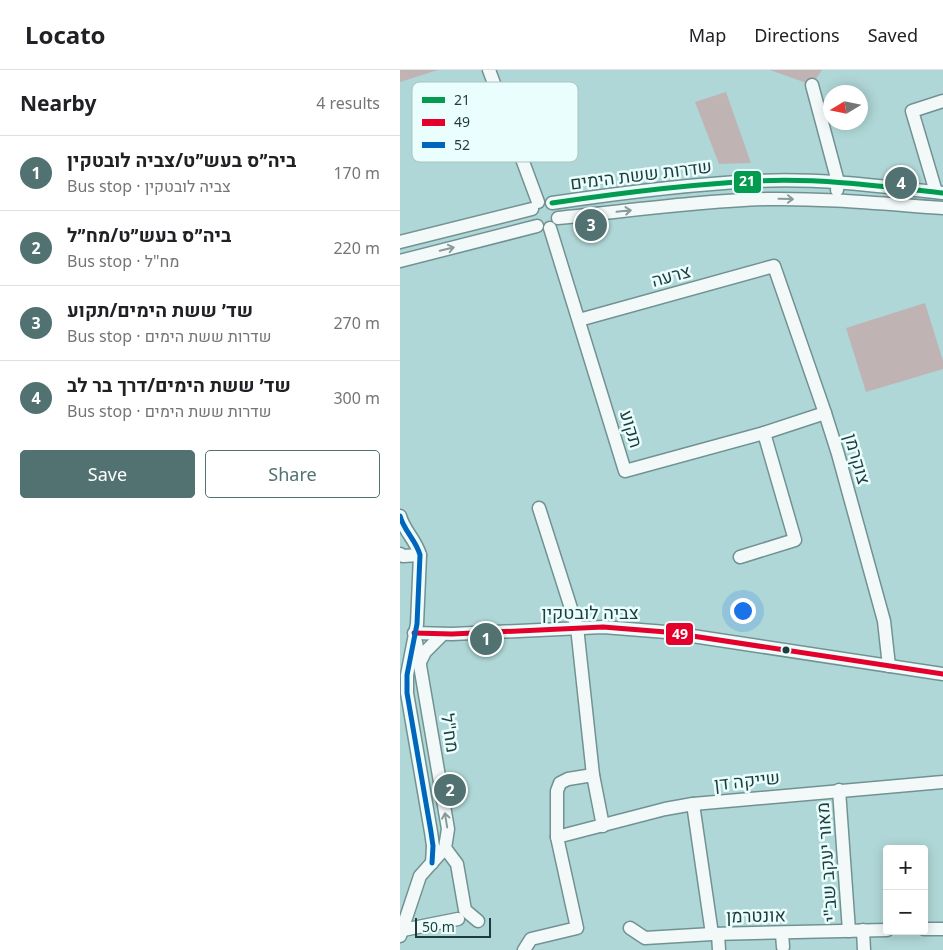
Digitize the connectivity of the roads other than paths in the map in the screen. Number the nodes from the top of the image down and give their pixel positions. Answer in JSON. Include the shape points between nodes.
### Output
{"nodes":[{"id":1,"x":489,"y":70,"type":"edge"},
{"id":2,"x":493,"y":82,"type":"edge"},
{"id":3,"x":812,"y":85,"type":"dead end"},
{"id":4,"x":943,"y":101,"type":"edge"},
{"id":5,"x":520,"y":162,"type":"edge"},
{"id":6,"x":838,"y":182,"type":"junction"},
{"id":7,"x":939,"y":192,"type":"edge"},
{"id":8,"x":837,"y":200,"type":"junction"},
{"id":9,"x":552,"y":203,"type":"junction"},
{"id":10,"x":535,"y":206,"type":"junction"},
{"id":11,"x":943,"y":208,"type":"edge"},
{"id":12,"x":548,"y":224,"type":"junction"},
{"id":13,"x":400,"y":242,"type":"edge"},
{"id":14,"x":400,"y":261,"type":"edge"},
{"id":15,"x":774,"y":266,"type":"joint"},
{"id":16,"x":579,"y":320,"type":"junction"},
{"id":17,"x":825,"y":413,"type":"junction"},
{"id":18,"x":764,"y":433,"type":"junction"},
{"id":19,"x":539,"y":508,"type":"dead end"},
{"id":20,"x":400,"y":516,"type":"edge"},
{"id":21,"x":400,"y":554,"type":"edge"},
{"id":22,"x":420,"y":555,"type":"junction"},
{"id":23,"x":740,"y":557,"type":"dead end"},
{"id":24,"x":577,"y":627,"type":"junction"},
{"id":25,"x":414,"y":633,"type":"junction"},
{"id":26,"x":443,"y":634,"type":"junction"},
{"id":27,"x":420,"y":662,"type":"junction"},
{"id":28,"x":889,"y":666,"type":"junction"},
{"id":29,"x":943,"y":674,"type":"edge"},
{"id":30,"x":404,"y":675,"type":"edge"},
{"id":31,"x":593,"y":775,"type":"junction"},
{"id":32,"x":943,"y":782,"type":"edge"},
{"id":33,"x":839,"y":790,"type":"junction"},
{"id":34,"x":693,"y":804,"type":"junction"},
{"id":35,"x":603,"y":826,"type":"junction"},
{"id":36,"x":557,"y":837,"type":"junction"},
{"id":37,"x":445,"y":848,"type":"junction"},
{"id":38,"x":432,"y":863,"type":"junction"},
{"id":39,"x":458,"y":918,"type":"dead end"},
{"id":40,"x":478,"y":921,"type":"dead end"},
{"id":41,"x":630,"y":928,"type":"dead end"},
{"id":42,"x":928,"y":929,"type":"edge"},
{"id":43,"x":943,"y":929,"type":"edge"},
{"id":44,"x":863,"y":930,"type":"junction"},
{"id":45,"x":883,"y":930,"type":"edge"},
{"id":46,"x":849,"y":931,"type":"junction"},
{"id":47,"x":401,"y":933,"type":"edge"},
{"id":48,"x":782,"y":933,"type":"junction"},
{"id":49,"x":715,"y":934,"type":"junction"},
{"id":50,"x":784,"y":947,"type":"dead end"},
{"id":51,"x":524,"y":950,"type":"edge"},
{"id":52,"x":719,"y":950,"type":"edge"},
{"id":53,"x":864,"y":950,"type":"edge"}],
"edges":[{"from":1,"to":2,"type":"street"},
{"from":3,"to":6,"type":"street"},
{"from":4,"to":7,"type":"street","via":[[912,111]]},
{"from":5,"to":10,"type":"street"},
{"from":6,"to":7,"type":"street","name":"שדרות ששת הימים"},
{"from":6,"to":8,"type":"street"},
{"from":6,"to":9,"type":"street","name":"שדרות ששת הימים","via":[[731,182],[646,189]]},
{"from":8,"to":11,"type":"street","name":"שדרות ששת הימים"},
{"from":12,"to":8,"type":"street","name":"שדרות ששת הימים","one_way":true,"via":[[714,202]]},
{"from":9,"to":10,"type":"street","name":"שדרות ששת הימים","via":[[548,201]]},
{"from":9,"to":12,"type":"street","via":[[558,210]]},
{"from":10,"to":12,"type":"street","via":[[532,219]]},
{"from":10,"to":13,"type":"street"},
{"from":14,"to":12,"type":"street","name":"שדרות ששת הימים","one_way":true},
{"from":12,"to":16,"type":"street","name":"תקוע"},
{"from":15,"to":16,"type":"street","name":"צרעה"},
{"from":15,"to":17,"type":"street","name":"צוקרמן"},
{"from":16,"to":18,"type":"street","name":"תקוע","via":[[626,471]]},
{"from":17,"to":18,"type":"street","name":"תקוע"},
{"from":17,"to":28,"type":"street","name":"צוקרמן","via":[[884,621]]},
{"from":18,"to":23,"type":"street","via":[[795,540]]},
{"from":19,"to":24,"type":"street"},
{"from":20,"to":22,"type":"street","via":[[402,526],[417,545]]},
{"from":21,"to":22,"type":"street"},
{"from":22,"to":25,"type":"street","name":"מח\"ל"},
{"from":24,"to":26,"type":"street","name":"צביה לובטקין"},
{"from":24,"to":28,"type":"street","name":"צביה לובטקין","via":[[666,632]]},
{"from":24,"to":31,"type":"street"},
{"from":25,"to":26,"type":"street","name":"צביה לובטקין"},
{"from":25,"to":27,"type":"street","name":"מח\"ל"},
{"from":25,"to":30,"type":"street","name":"מח\"ל"},
{"from":26,"to":27,"type":"street"},
{"from":37,"to":27,"type":"street","name":"מח\"ל","one_way":true,"via":[[448,829]]},
{"from":28,"to":29,"type":"street","name":"צביה לובטקין"},
{"from":30,"to":38,"type":"street","name":"מח\"ל","via":[[433,846]]},
{"from":31,"to":35,"type":"street"},
{"from":31,"to":36,"type":"street","via":[[568,778],[560,783],[557,791]]},
{"from":32,"to":33,"type":"street","name":"שייקה דן"},
{"from":33,"to":34,"type":"street","name":"שייקה דן"},
{"from":33,"to":46,"type":"street","name":"מאור יעקב שב\"י"},
{"from":34,"to":35,"type":"street","name":"שייקה דן"},
{"from":34,"to":49,"type":"street"},
{"from":35,"to":36,"type":"street","name":"שייקה דן"},
{"from":36,"to":51,"type":"street","via":[[577,928],[530,939]]},
{"from":37,"to":38,"type":"street"},
{"from":37,"to":40,"type":"street","via":[[456,864],[465,910]]},
{"from":38,"to":47,"type":"street","via":[[420,876]]},
{"from":39,"to":47,"type":"street"},
{"from":41,"to":49,"type":"street","name":"אונטרמן","via":[[645,938]]},
{"from":42,"to":43,"type":"street"},
{"from":44,"to":45,"type":"street","name":"אונטרמן"},
{"from":44,"to":46,"type":"street","name":"אונטרמן"},
{"from":44,"to":53,"type":"street","name":"מאור יעקב שב\"י"},
{"from":46,"to":48,"type":"street","name":"אונטרמן"},
{"from":48,"to":49,"type":"street","name":"אונטרמן"},
{"from":48,"to":50,"type":"street"},
{"from":49,"to":52,"type":"street"}]}
